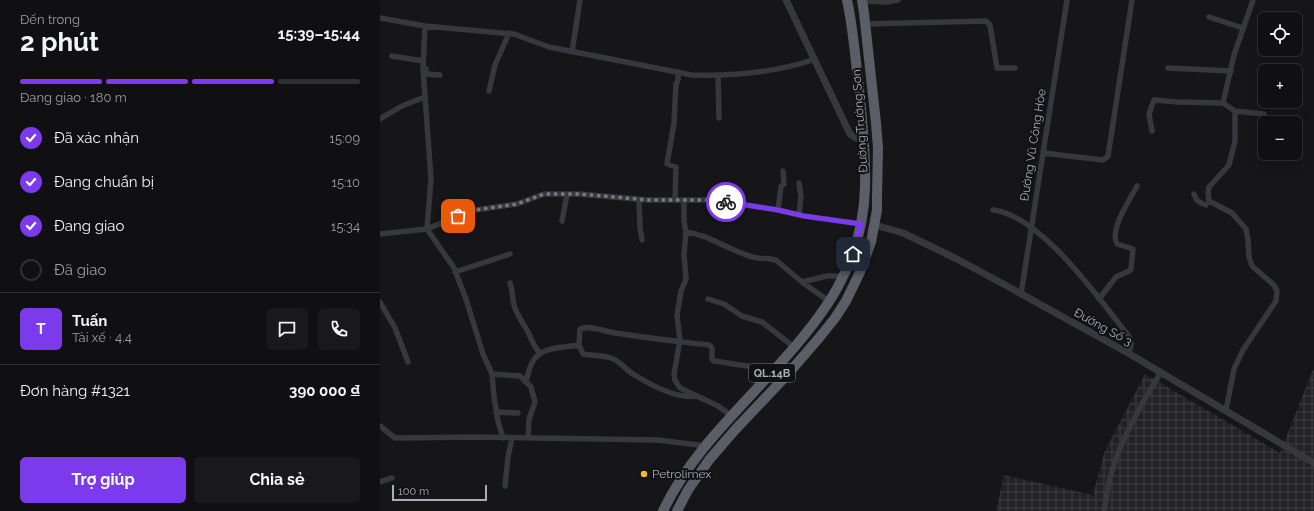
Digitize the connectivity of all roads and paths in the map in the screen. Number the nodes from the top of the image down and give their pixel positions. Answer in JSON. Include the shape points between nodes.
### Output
{"nodes":[{"id":1,"x":580,"y":0,"type":"edge"},
{"id":2,"x":786,"y":0,"type":"edge"},
{"id":3,"x":847,"y":0,"type":"edge"},
{"id":4,"x":898,"y":0,"type":"edge"},
{"id":5,"x":1067,"y":0,"type":"edge"},
{"id":6,"x":1132,"y":0,"type":"edge"},
{"id":7,"x":1253,"y":0,"type":"edge"},
{"id":8,"x":862,"y":1,"type":"edge"},
{"id":9,"x":1209,"y":17,"type":"dead end"},
{"id":10,"x":380,"y":18,"type":"edge"},
{"id":11,"x":865,"y":24,"type":"junction"},
{"id":12,"x":425,"y":26,"type":"junction"},
{"id":13,"x":1243,"y":28,"type":"junction"},
{"id":14,"x":509,"y":34,"type":"junction"},
{"id":15,"x":572,"y":52,"type":"junction"},
{"id":16,"x":392,"y":56,"type":"dead end"},
{"id":17,"x":815,"y":59,"type":"junction"},
{"id":18,"x":423,"y":62,"type":"junction"},
{"id":19,"x":1015,"y":68,"type":"dead end"},
{"id":20,"x":1168,"y":68,"type":"dead end"},
{"id":21,"x":1231,"y":71,"type":"junction"},
{"id":22,"x":678,"y":72,"type":"junction"},
{"id":23,"x":440,"y":75,"type":"dead end"},
{"id":24,"x":718,"y":75,"type":"junction"},
{"id":25,"x":489,"y":91,"type":"dead end"},
{"id":26,"x":425,"y":97,"type":"junction"},
{"id":27,"x":1223,"y":103,"type":"junction"},
{"id":28,"x":1236,"y":111,"type":"junction"},
{"id":29,"x":1264,"y":114,"type":"dead end"},
{"id":30,"x":719,"y":118,"type":"dead end"},
{"id":31,"x":380,"y":119,"type":"edge"},
{"id":32,"x":1152,"y":131,"type":"dead end"},
{"id":33,"x":864,"y":139,"type":"junction"},
{"id":34,"x":1043,"y":153,"type":"junction"},
{"id":35,"x":783,"y":171,"type":"dead end"},
{"id":36,"x":799,"y":183,"type":"dead end"},
{"id":37,"x":1137,"y":186,"type":"dead end"},
{"id":38,"x":1194,"y":194,"type":"dead end"},
{"id":39,"x":567,"y":195,"type":"junction"},
{"id":40,"x":639,"y":200,"type":"junction"},
{"id":41,"x":675,"y":200,"type":"junction"},
{"id":42,"x":684,"y":200,"type":"junction"},
{"id":43,"x":1206,"y":205,"type":"dead end"},
{"id":44,"x":778,"y":210,"type":"junction"},
{"id":45,"x":994,"y":210,"type":"dead end"},
{"id":46,"x":799,"y":215,"type":"junction"},
{"id":47,"x":562,"y":221,"type":"dead end"},
{"id":48,"x":861,"y":224,"type":"junction"},
{"id":49,"x":875,"y":225,"type":"junction"},
{"id":50,"x":1031,"y":226,"type":"junction"},
{"id":51,"x":427,"y":229,"type":"junction"},
{"id":52,"x":686,"y":232,"type":"junction"},
{"id":53,"x":380,"y":234,"type":"edge"},
{"id":54,"x":642,"y":240,"type":"dead end"},
{"id":55,"x":510,"y":254,"type":"dead end"},
{"id":56,"x":455,"y":272,"type":"junction"},
{"id":57,"x":844,"y":276,"type":"junction"},
{"id":58,"x":802,"y":282,"type":"junction"},
{"id":59,"x":510,"y":283,"type":"dead end"},
{"id":60,"x":1021,"y":294,"type":"junction"},
{"id":61,"x":708,"y":299,"type":"dead end"},
{"id":62,"x":1099,"y":299,"type":"junction"},
{"id":63,"x":380,"y":302,"type":"edge"},
{"id":64,"x":830,"y":302,"type":"junction"},
{"id":65,"x":679,"y":342,"type":"junction"},
{"id":66,"x":579,"y":345,"type":"junction"},
{"id":67,"x":794,"y":347,"type":"junction"},
{"id":68,"x":540,"y":353,"type":"junction"},
{"id":69,"x":1128,"y":353,"type":"junction"},
{"id":70,"x":408,"y":362,"type":"dead end"},
{"id":71,"x":774,"y":370,"type":"junction"},
{"id":72,"x":1161,"y":372,"type":"junction"},
{"id":73,"x":492,"y":374,"type":"junction"},
{"id":74,"x":526,"y":381,"type":"junction"},
{"id":75,"x":696,"y":396,"type":"junction"},
{"id":76,"x":1226,"y":410,"type":"junction"},
{"id":77,"x":496,"y":412,"type":"junction"},
{"id":78,"x":518,"y":413,"type":"dead end"},
{"id":79,"x":732,"y":416,"type":"junction"},
{"id":80,"x":380,"y":426,"type":"edge"},
{"id":81,"x":503,"y":438,"type":"junction"},
{"id":82,"x":512,"y":438,"type":"junction"},
{"id":83,"x":528,"y":438,"type":"junction"},
{"id":84,"x":706,"y":446,"type":"junction"},
{"id":85,"x":1314,"y":463,"type":"edge"},
{"id":86,"x":392,"y":478,"type":"dead end"},
{"id":87,"x":380,"y":482,"type":"edge"},
{"id":88,"x":505,"y":486,"type":"dead end"},
{"id":89,"x":663,"y":511,"type":"edge"},
{"id":90,"x":677,"y":511,"type":"edge"},
{"id":91,"x":1104,"y":511,"type":"edge"}],
"edges":[{"from":1,"to":15,"type":"street"},
{"from":2,"to":17,"type":"street"},
{"from":3,"to":33,"type":"highway","name":"Đường Trường Sơn","number":"QL.14B"},
{"from":4,"to":8,"type":"street"},
{"from":5,"to":34,"type":"street","name":"Đường Vũ Công Hòe"},
{"from":6,"to":34,"type":"street","via":[[1108,156],[1103,160]]},
{"from":7,"to":13,"type":"street"},
{"from":8,"to":11,"type":"highway","name":"Đường Trường Sơn","number":"QL.14B"},
{"from":9,"to":13,"type":"street"},
{"from":10,"to":12,"type":"street"},
{"from":11,"to":19,"type":"street","via":[[986,21],[990,25],[997,68]]},
{"from":11,"to":49,"type":"highway","name":"Đường Trường Sơn","number":"QL.14B","via":[[878,148]]},
{"from":12,"to":14,"type":"street"},
{"from":12,"to":18,"type":"street"},
{"from":13,"to":21,"type":"street"},
{"from":14,"to":15,"type":"street"},
{"from":14,"to":25,"type":"street","via":[[495,65]]},
{"from":15,"to":22,"type":"street"},
{"from":16,"to":18,"type":"street"},
{"from":17,"to":24,"type":"street","via":[[796,66],[763,72]]},
{"from":17,"to":33,"type":"street","via":[[850,134]]},
{"from":18,"to":23,"type":"street","via":[[426,74]]},
{"from":18,"to":26,"type":"street"},
{"from":20,"to":21,"type":"street"},
{"from":21,"to":27,"type":"street"},
{"from":22,"to":24,"type":"street"},
{"from":22,"to":41,"type":"street","via":[[674,123],[667,164],[676,167]]},
{"from":24,"to":30,"type":"street"},
{"from":26,"to":31,"type":"street","via":[[402,106]]},
{"from":26,"to":51,"type":"street","via":[[431,179]]},
{"from":27,"to":28,"type":"street"},
{"from":27,"to":32,"type":"street","via":[[1154,100],[1149,114]]},
{"from":28,"to":29,"type":"street"},
{"from":28,"to":76,"type":"street","via":[[1235,142],[1229,165],[1209,187],[1209,201],[1232,213],[1246,229],[1252,266],[1274,285],[1277,291],[1276,301],[1243,350],[1234,369]]},
{"from":33,"to":48,"type":"highway","name":"Đường Trường Sơn","number":"QL.14B","via":[[866,186]]},
{"from":34,"to":50,"type":"street","name":"Đường Vũ Công Hòe"},
{"from":35,"to":44,"type":"street","via":[[784,184]]},
{"from":36,"to":46,"type":"street"},
{"from":37,"to":62,"type":"street","via":[[1122,213],[1116,235],[1118,244],[1133,249],[1131,267],[1129,271],[1116,277]]},
{"from":38,"to":43,"type":"street","via":[[1195,199]]},
{"from":39,"to":40,"type":"street"},
{"from":39,"to":47,"type":"street"},
{"from":39,"to":51,"type":"street","via":[[544,194],[517,204],[475,210]]},
{"from":40,"to":41,"type":"street"},
{"from":40,"to":54,"type":"street"},
{"from":41,"to":42,"type":"street"},
{"from":42,"to":44,"type":"street","via":[[717,200]]},
{"from":42,"to":52,"type":"street"},
{"from":44,"to":46,"type":"street"},
{"from":45,"to":50,"type":"street"},
{"from":46,"to":48,"type":"street"},
{"from":48,"to":57,"type":"highway","name":"Đường Trường Sơn","number":"QL.14B"},
{"from":49,"to":60,"type":"street","name":"Đường Số 3","via":[[903,233]]},
{"from":49,"to":90,"type":"highway","name":"Đường Trường Sơn","number":"QL.14B","via":[[857,279],[835,318],[709,460]]},
{"from":50,"to":60,"type":"street","name":"Đường Vũ Công Hòe"},
{"from":50,"to":62,"type":"street","via":[[1073,266]]},
{"from":51,"to":53,"type":"street"},
{"from":51,"to":56,"type":"street"},
{"from":52,"to":58,"type":"street","via":[[699,234],[754,258],[773,259]]},
{"from":52,"to":65,"type":"street","via":[[686,279],[681,291],[678,316]]},
{"from":55,"to":56,"type":"street"},
{"from":56,"to":73,"type":"street"},
{"from":57,"to":58,"type":"street","via":[[827,276]]},
{"from":57,"to":64,"type":"highway","name":"Đường Trường Sơn","number":"QL.14B"},
{"from":58,"to":64,"type":"street"},
{"from":59,"to":68,"type":"street","via":[[518,315],[533,345]]},
{"from":60,"to":69,"type":"street","name":"Đường Số 3"},
{"from":61,"to":67,"type":"street","via":[[724,304],[742,316],[762,322]]},
{"from":62,"to":69,"type":"street","via":[[1131,340]]},
{"from":63,"to":70,"type":"street","via":[[395,328]]},
{"from":64,"to":67,"type":"highway","name":"Đường Trường Sơn","number":"QL.14B"},
{"from":65,"to":66,"type":"street","via":[[582,328],[579,330]]},
{"from":65,"to":71,"type":"street","via":[[708,345],[712,348],[713,360],[716,362]]},
{"from":65,"to":75,"type":"street","via":[[675,380],[680,388]]},
{"from":66,"to":68,"type":"street"},
{"from":66,"to":75,"type":"street","via":[[583,354],[611,358],[632,373],[667,391],[689,397]]},
{"from":67,"to":71,"type":"highway","name":"Đường Trường Sơn","number":"QL.14B"},
{"from":68,"to":74,"type":"street","via":[[534,358]]},
{"from":69,"to":72,"type":"street","name":"Đường Số 3"},
{"from":71,"to":79,"type":"highway","name":"Đường Trường Sơn","number":"QL.14B"},
{"from":72,"to":76,"type":"street","name":"Đường Số 3"},
{"from":72,"to":91,"type":"street","via":[[1120,448],[1111,472]]},
{"from":73,"to":74,"type":"street","via":[[520,376]]},
{"from":73,"to":77,"type":"street"},
{"from":74,"to":83,"type":"street","via":[[531,387],[535,402],[529,419]]},
{"from":75,"to":79,"type":"street"},
{"from":76,"to":85,"type":"street","name":"Đường Số 3"},
{"from":77,"to":78,"type":"street"},
{"from":77,"to":81,"type":"street"},
{"from":79,"to":84,"type":"highway","name":"Đường Trường Sơn","number":"QL.14B"},
{"from":80,"to":81,"type":"street","via":[[395,438]]},
{"from":81,"to":82,"type":"street"},
{"from":82,"to":83,"type":"street"},
{"from":82,"to":88,"type":"street"},
{"from":83,"to":84,"type":"street","via":[[658,440]]},
{"from":84,"to":89,"type":"highway","name":"Đường Trường Sơn","number":"QL.14B","via":[[673,490]]},
{"from":86,"to":87,"type":"street"}]}
